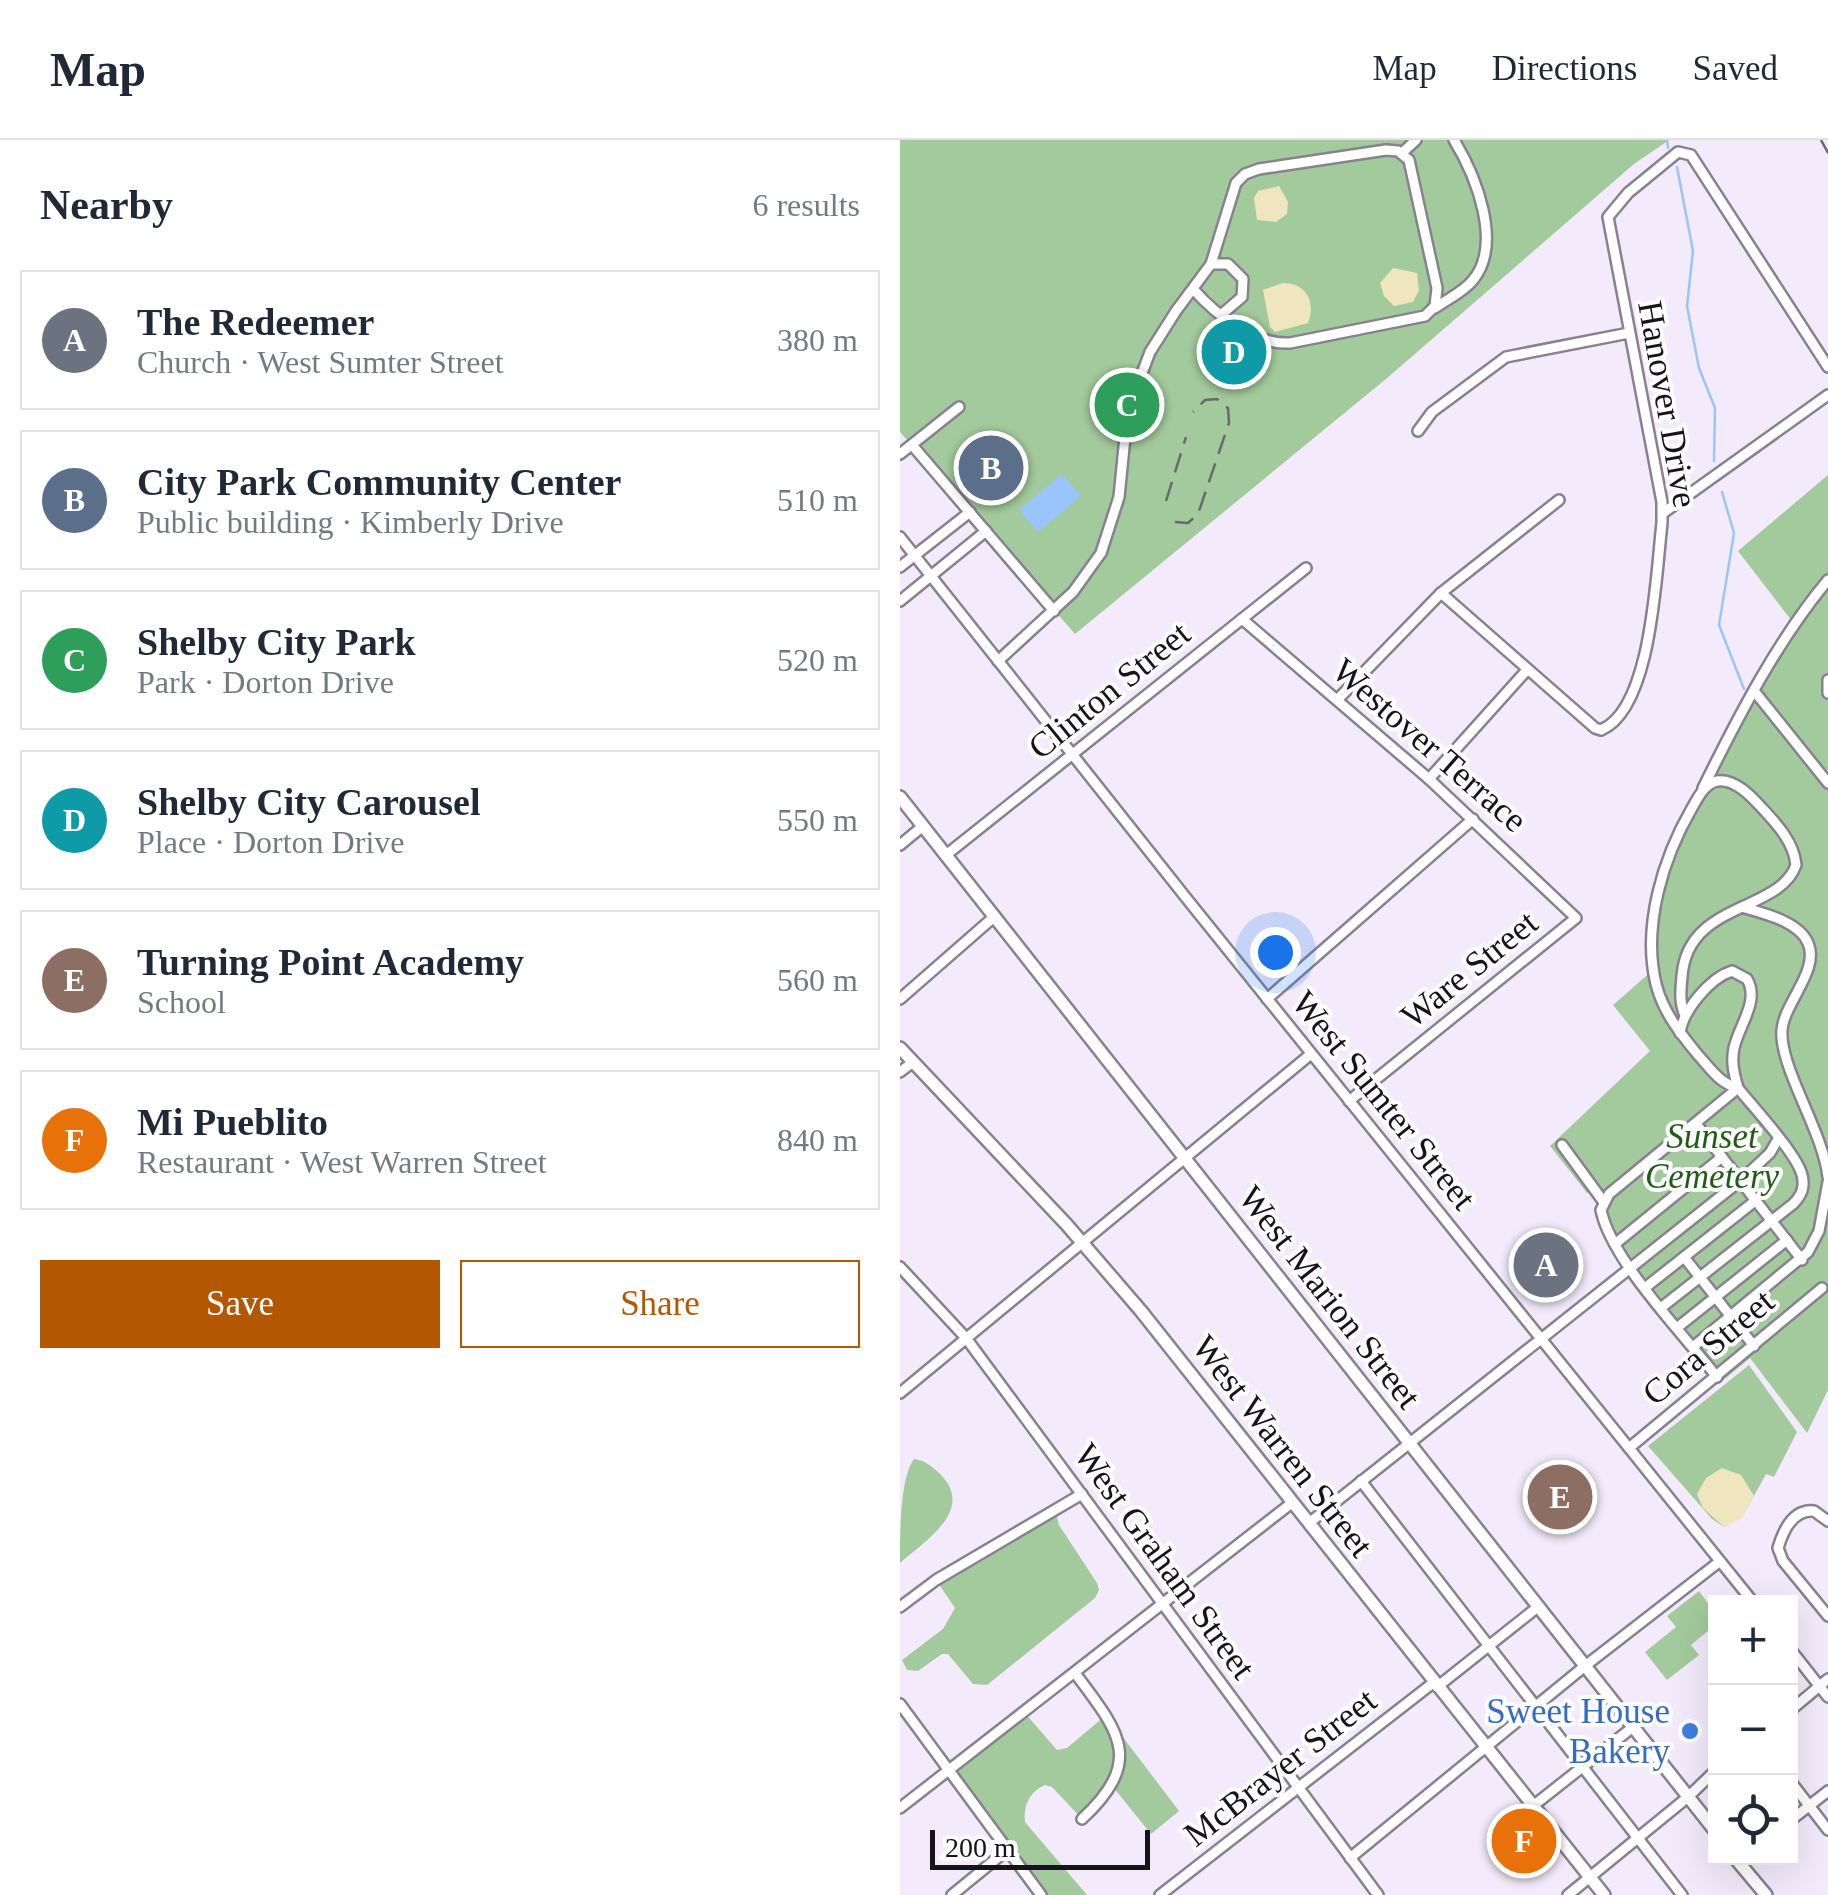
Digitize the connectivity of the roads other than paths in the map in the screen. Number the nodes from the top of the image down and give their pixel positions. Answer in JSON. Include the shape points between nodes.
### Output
{"nodes":[{"id":1,"x":1416,"y":140,"type":"edge"},
{"id":2,"x":1454,"y":140,"type":"edge"},
{"id":3,"x":1402,"y":153,"type":"junction"},
{"id":4,"x":1211,"y":264,"type":"junction"},
{"id":5,"x":1194,"y":290,"type":"junction"},
{"id":6,"x":1433,"y":309,"type":"junction"},
{"id":7,"x":1221,"y":314,"type":"junction"},
{"id":8,"x":1629,"y":333,"type":"junction"},
{"id":9,"x":1828,"y":366,"type":"edge"},
{"id":10,"x":1828,"y":395,"type":"edge"},
{"id":11,"x":960,"y":406,"type":"dead end"},
{"id":12,"x":1418,"y":431,"type":"dead end"},
{"id":13,"x":912,"y":445,"type":"junction"},
{"id":14,"x":900,"y":454,"type":"edge"},
{"id":15,"x":1559,"y":500,"type":"dead end"},
{"id":16,"x":970,"y":512,"type":"junction"},
{"id":17,"x":1662,"y":513,"type":"junction"},
{"id":18,"x":986,"y":531,"type":"junction"},
{"id":19,"x":900,"y":537,"type":"edge"},
{"id":20,"x":914,"y":555,"type":"junction"},
{"id":21,"x":900,"y":567,"type":"edge"},
{"id":22,"x":1306,"y":568,"type":"dead end"},
{"id":23,"x":931,"y":576,"type":"junction"},
{"id":24,"x":1828,"y":580,"type":"edge"},
{"id":25,"x":1441,"y":594,"type":"junction"},
{"id":26,"x":900,"y":602,"type":"edge"},
{"id":27,"x":1054,"y":611,"type":"junction"},
{"id":28,"x":1242,"y":619,"type":"junction"},
{"id":29,"x":998,"y":660,"type":"junction"},
{"id":30,"x":1527,"y":670,"type":"junction"},
{"id":31,"x":1828,"y":680,"type":"edge"},
{"id":32,"x":1755,"y":692,"type":"junction"},
{"id":33,"x":1828,"y":693,"type":"edge"},
{"id":34,"x":1338,"y":699,"type":"junction"},
{"id":35,"x":1072,"y":755,"type":"junction"},
{"id":36,"x":1430,"y":779,"type":"junction"},
{"id":37,"x":1828,"y":783,"type":"edge"},
{"id":38,"x":900,"y":797,"type":"edge"},
{"id":39,"x":1697,"y":799,"type":"junction"},
{"id":40,"x":1473,"y":819,"type":"junction"},
{"id":41,"x":923,"y":826,"type":"junction"},
{"id":42,"x":900,"y":845,"type":"edge"},
{"id":43,"x":946,"y":855,"type":"junction"},
{"id":44,"x":1742,"y":906,"type":"junction"},
{"id":45,"x":995,"y":916,"type":"junction"},
{"id":46,"x":1576,"y":918,"type":"joint"},
{"id":47,"x":1266,"y":998,"type":"junction"},
{"id":48,"x":900,"y":999,"type":"edge"},
{"id":49,"x":1685,"y":1015,"type":"junction"},
{"id":50,"x":1680,"y":1033,"type":"junction"},
{"id":51,"x":900,"y":1048,"type":"edge"},
{"id":52,"x":1311,"y":1054,"type":"junction"},
{"id":53,"x":913,"y":1062,"type":"junction"},
{"id":54,"x":900,"y":1072,"type":"edge"},
{"id":55,"x":1738,"y":1088,"type":"junction"},
{"id":56,"x":1348,"y":1100,"type":"junction"},
{"id":57,"x":1697,"y":1124,"type":"junction"},
{"id":58,"x":1778,"y":1139,"type":"junction"},
{"id":59,"x":1562,"y":1145,"type":"dead end"},
{"id":60,"x":1185,"y":1156,"type":"junction"},
{"id":61,"x":1722,"y":1157,"type":"junction"},
{"id":62,"x":1828,"y":1180,"type":"edge"},
{"id":63,"x":1740,"y":1181,"type":"junction"},
{"id":64,"x":1755,"y":1200,"type":"junction"},
{"id":65,"x":1603,"y":1201,"type":"junction"},
{"id":66,"x":1771,"y":1221,"type":"junction"},
{"id":67,"x":1786,"y":1240,"type":"junction"},
{"id":68,"x":1083,"y":1242,"type":"junction"},
{"id":69,"x":1615,"y":1244,"type":"junction"},
{"id":70,"x":1684,"y":1256,"type":"junction"},
{"id":71,"x":1802,"y":1260,"type":"junction"},
{"id":72,"x":900,"y":1267,"type":"edge"},
{"id":73,"x":1630,"y":1267,"type":"junction"},
{"id":74,"x":1700,"y":1277,"type":"junction"},
{"id":75,"x":1646,"y":1287,"type":"junction"},
{"id":76,"x":1822,"y":1288,"type":"dead end"},
{"id":77,"x":1715,"y":1297,"type":"junction"},
{"id":78,"x":1662,"y":1307,"type":"junction"},
{"id":79,"x":1731,"y":1317,"type":"junction"},
{"id":80,"x":1678,"y":1328,"type":"junction"},
{"id":81,"x":1539,"y":1337,"type":"junction"},
{"id":82,"x":966,"y":1338,"type":"junction"},
{"id":83,"x":1754,"y":1346,"type":"junction"},
{"id":84,"x":1693,"y":1347,"type":"junction"},
{"id":85,"x":1717,"y":1377,"type":"junction"},
{"id":86,"x":900,"y":1393,"type":"edge"},
{"id":87,"x":1410,"y":1442,"type":"junction"},
{"id":88,"x":1629,"y":1448,"type":"junction"},
{"id":89,"x":1361,"y":1481,"type":"junction"},
{"id":90,"x":1082,"y":1494,"type":"junction"},
{"id":91,"x":1293,"y":1502,"type":"junction"},
{"id":92,"x":1828,"y":1521,"type":"edge"},
{"id":93,"x":1309,"y":1522,"type":"junction"},
{"id":94,"x":1719,"y":1562,"type":"junction"},
{"id":95,"x":1746,"y":1595,"type":"edge"},
{"id":96,"x":1163,"y":1604,"type":"junction"},
{"id":97,"x":1538,"y":1606,"type":"junction"},
{"id":98,"x":900,"y":1607,"type":"edge"},
{"id":99,"x":1828,"y":1616,"type":"edge"},
{"id":100,"x":1488,"y":1646,"type":"junction"},
{"id":101,"x":1798,"y":1658,"type":"edge"},
{"id":102,"x":1585,"y":1666,"type":"junction"},
{"id":103,"x":1075,"y":1673,"type":"junction"},
{"id":104,"x":1824,"y":1683,"type":"edge"},
{"id":105,"x":1435,"y":1685,"type":"junction"},
{"id":106,"x":1828,"y":1696,"type":"edge"},
{"id":107,"x":900,"y":1704,"type":"edge"},
{"id":108,"x":1798,"y":1704,"type":"edge"},
{"id":109,"x":1536,"y":1706,"type":"junction"},
{"id":110,"x":1633,"y":1727,"type":"junction"},
{"id":111,"x":1484,"y":1748,"type":"junction"},
{"id":112,"x":1582,"y":1767,"type":"junction"},
{"id":113,"x":950,"y":1768,"type":"junction"},
{"id":114,"x":1711,"y":1775,"type":"edge"},
{"id":115,"x":1298,"y":1788,"type":"junction"},
{"id":116,"x":1828,"y":1791,"type":"edge"},
{"id":117,"x":1798,"y":1792,"type":"edge"},
{"id":118,"x":1688,"y":1797,"type":"junction"},
{"id":119,"x":1533,"y":1806,"type":"junction"},
{"id":120,"x":1809,"y":1806,"type":"junction"},
{"id":121,"x":900,"y":1808,"type":"edge"},
{"id":122,"x":1798,"y":1814,"type":"edge"},
{"id":123,"x":1082,"y":1819,"type":"dead end"},
{"id":124,"x":1708,"y":1822,"type":"edge"},
{"id":125,"x":1828,"y":1830,"type":"edge"},
{"id":126,"x":1638,"y":1838,"type":"junction"},
{"id":127,"x":1008,"y":1850,"type":"junction"},
{"id":128,"x":1350,"y":1858,"type":"junction"},
{"id":129,"x":1743,"y":1865,"type":"edge"},
{"id":130,"x":1590,"y":1877,"type":"junction"},
{"id":131,"x":952,"y":1895,"type":"edge"},
{"id":132,"x":1041,"y":1895,"type":"edge"},
{"id":133,"x":1160,"y":1895,"type":"edge"},
{"id":134,"x":1378,"y":1895,"type":"edge"},
{"id":135,"x":1568,"y":1895,"type":"edge"},
{"id":136,"x":1604,"y":1895,"type":"edge"},
{"id":137,"x":1682,"y":1895,"type":"edge"},
{"id":138,"x":1766,"y":1895,"type":"edge"}],
"edges":[{"from":1,"to":3,"type":"street"},
{"from":2,"to":6,"type":"street","via":[[1476,184],[1488,254],[1470,284]]},
{"from":3,"to":4,"type":"street","via":[[1386,150],[1246,174],[1230,195]]},
{"from":3,"to":6,"type":"street","via":[[1413,170],[1438,288]]},
{"from":4,"to":5,"type":"street"},
{"from":4,"to":7,"type":"street","via":[[1228,264],[1243,279],[1242,297]]},
{"from":5,"to":7,"type":"street"},
{"from":5,"to":27,"type":"street","via":[[1150,352],[1136,388],[1119,497],[1101,553]]},
{"from":6,"to":7,"type":"street","via":[[1420,318],[1280,344]]},
{"from":8,"to":9,"type":"street","name":"Hanover Drive","via":[[1608,217],[1678,152],[1692,155]]},
{"from":8,"to":12,"type":"street","via":[[1506,357],[1432,412]]},
{"from":8,"to":17,"type":"street","name":"Hanover Drive"},
{"from":10,"to":17,"type":"street"},
{"from":11,"to":13,"type":"street"},
{"from":13,"to":14,"type":"street"},
{"from":13,"to":16,"type":"street"},
{"from":15,"to":25,"type":"street"},
{"from":16,"to":18,"type":"street"},
{"from":16,"to":20,"type":"street"},
{"from":17,"to":30,"type":"street","name":"Hanover Drive","via":[[1639,682],[1619,717],[1601,730]]},
{"from":18,"to":23,"type":"street"},
{"from":18,"to":27,"type":"street"},
{"from":19,"to":20,"type":"street","name":"West Sumter Street"},
{"from":20,"to":21,"type":"street"},
{"from":20,"to":23,"type":"street","name":"West Sumter Street"},
{"from":22,"to":28,"type":"street","name":"Clinton Street"},
{"from":23,"to":26,"type":"street"},
{"from":23,"to":29,"type":"street","name":"West Sumter Street"},
{"from":24,"to":32,"type":"street"},
{"from":25,"to":30,"type":"street"},
{"from":25,"to":34,"type":"street"},
{"from":27,"to":29,"type":"street"},
{"from":28,"to":34,"type":"street","name":"Westover Terrace"},
{"from":28,"to":35,"type":"street","name":"Clinton Street"},
{"from":29,"to":35,"type":"street","name":"West Sumter Street"},
{"from":30,"to":36,"type":"street"},
{"from":31,"to":33,"type":"street"},
{"from":32,"to":37,"type":"street"},
{"from":32,"to":39,"type":"street"},
{"from":34,"to":36,"type":"street","name":"Westover Terrace"},
{"from":35,"to":43,"type":"street","name":"Clinton Street"},
{"from":35,"to":47,"type":"street","name":"West Sumter Street"},
{"from":36,"to":40,"type":"street","name":"Westover Terrace"},
{"from":38,"to":41,"type":"main road","name":"West Marion Street"},
{"from":39,"to":44,"type":"street","via":[[1718,781],[1740,788],[1794,853],[1790,878]]},
{"from":39,"to":50,"type":"street","via":[[1676,835],[1654,926],[1656,984]]},
{"from":40,"to":46,"type":"street","name":"Westover Terrace"},
{"from":40,"to":47,"type":"street"},
{"from":41,"to":42,"type":"street"},
{"from":41,"to":43,"type":"main road","name":"West Marion Street"},
{"from":43,"to":45,"type":"main road","name":"West Marion Street"},
{"from":44,"to":49,"type":"street","via":[[1688,947]]},
{"from":44,"to":62,"type":"street","via":[[1788,925],[1810,946],[1782,1044],[1817,1130]]},
{"from":45,"to":48,"type":"street"},
{"from":45,"to":60,"type":"main road","name":"West Marion Street"},
{"from":46,"to":56,"type":"street","name":"Ware Street"},
{"from":47,"to":52,"type":"street","name":"West Sumter Street"},
{"from":49,"to":50,"type":"street"},
{"from":49,"to":55,"type":"street","via":[[1726,972],[1750,982],[1734,1050]]},
{"from":50,"to":55,"type":"street","via":[[1717,1077]]},
{"from":51,"to":53,"type":"main road","name":"West Warren Street"},
{"from":52,"to":56,"type":"street","name":"West Sumter Street"},
{"from":52,"to":60,"type":"street"},
{"from":53,"to":54,"type":"street"},
{"from":53,"to":68,"type":"main road","name":"West Warren Street"},
{"from":55,"to":57,"type":"street"},
{"from":55,"to":58,"type":"street"},
{"from":56,"to":81,"type":"street","name":"West Sumter Street"},
{"from":57,"to":61,"type":"street"},
{"from":57,"to":65,"type":"street"},
{"from":58,"to":63,"type":"street"},
{"from":58,"to":66,"type":"street","via":[[1800,1168],[1803,1189]]},
{"from":59,"to":65,"type":"street"},
{"from":60,"to":68,"type":"street"},
{"from":60,"to":87,"type":"main road","name":"West Marion Street"},
{"from":61,"to":63,"type":"street"},
{"from":61,"to":69,"type":"street"},
{"from":62,"to":71,"type":"street","via":[[1820,1231]]},
{"from":63,"to":64,"type":"street"},
{"from":63,"to":73,"type":"street"},
{"from":64,"to":66,"type":"street"},
{"from":64,"to":70,"type":"street"},
{"from":65,"to":69,"type":"street","via":[[1602,1218]]},
{"from":66,"to":67,"type":"street"},
{"from":66,"to":74,"type":"street"},
{"from":67,"to":71,"type":"street"},
{"from":67,"to":77,"type":"street"},
{"from":68,"to":82,"type":"street"},
{"from":68,"to":91,"type":"main road","name":"West Warren Street"},
{"from":69,"to":73,"type":"street"},
{"from":70,"to":74,"type":"street"},
{"from":70,"to":75,"type":"street"},
{"from":71,"to":79,"type":"street"},
{"from":72,"to":82,"type":"street","name":"West Graham Street"},
{"from":73,"to":75,"type":"street"},
{"from":73,"to":81,"type":"street"},
{"from":74,"to":77,"type":"street"},
{"from":74,"to":78,"type":"street"},
{"from":75,"to":78,"type":"street"},
{"from":76,"to":83,"type":"street","name":"Cora Street"},
{"from":77,"to":79,"type":"street"},
{"from":77,"to":80,"type":"street"},
{"from":78,"to":80,"type":"street"},
{"from":79,"to":83,"type":"street"},
{"from":79,"to":84,"type":"street"},
{"from":80,"to":84,"type":"street"},
{"from":81,"to":87,"type":"street"},
{"from":81,"to":88,"type":"street","name":"West Sumter Street"},
{"from":82,"to":86,"type":"street"},
{"from":82,"to":90,"type":"street","name":"West Graham Street"},
{"from":83,"to":85,"type":"street","name":"Cora Street"},
{"from":84,"to":85,"type":"street"},
{"from":85,"to":88,"type":"street","name":"Cora Street"},
{"from":87,"to":89,"type":"street"},
{"from":87,"to":97,"type":"main road","name":"West Marion Street"},
{"from":88,"to":94,"type":"street","name":"West Sumter Street"},
{"from":89,"to":93,"type":"street"},
{"from":89,"to":100,"type":"street"},
{"from":90,"to":96,"type":"street","name":"West Graham Street"},
{"from":90,"to":98,"type":"street"},
{"from":91,"to":93,"type":"main road","name":"West Warren Street"},
{"from":91,"to":96,"type":"street"},
{"from":92,"to":99,"type":"street","via":[[1814,1511],[1801,1512],[1778,1548]]},
{"from":93,"to":105,"type":"main road","name":"West Warren Street"},
{"from":94,"to":95,"type":"street","name":"West Sumter Street"},
{"from":94,"to":102,"type":"street"},
{"from":96,"to":103,"type":"street"},
{"from":96,"to":115,"type":"street","name":"West Graham Street"},
{"from":97,"to":100,"type":"street","name":"McBrayer Street"},
{"from":97,"to":102,"type":"main road","name":"West Marion Street"},
{"from":100,"to":105,"type":"street","name":"McBrayer Street"},
{"from":100,"to":109,"type":"street"},
{"from":101,"to":104,"type":"street"},
{"from":102,"to":109,"type":"street"},
{"from":102,"to":110,"type":"main road","name":"West Marion Street"},
{"from":103,"to":113,"type":"street"},
{"from":103,"to":123,"type":"street","via":[[1120,1749],[1113,1786]]},
{"from":104,"to":106,"type":"street"},
{"from":104,"to":108,"type":"street"},
{"from":105,"to":111,"type":"main road","name":"West Warren Street"},
{"from":105,"to":115,"type":"street","name":"McBrayer Street"},
{"from":107,"to":113,"type":"street"},
{"from":109,"to":111,"type":"street"},
{"from":109,"to":112,"type":"street"},
{"from":110,"to":112,"type":"street"},
{"from":110,"to":118,"type":"main road","name":"West Marion Street"},
{"from":111,"to":119,"type":"main road","name":"West Warren Street"},
{"from":111,"to":128,"type":"street"},
{"from":112,"to":119,"type":"street"},
{"from":112,"to":126,"type":"street"},
{"from":113,"to":121,"type":"street"},
{"from":113,"to":127,"type":"street"},
{"from":114,"to":118,"type":"street"},
{"from":115,"to":128,"type":"street","name":"West Graham Street"},
{"from":115,"to":133,"type":"street","name":"McBrayer Street"},
{"from":116,"to":120,"type":"street"},
{"from":117,"to":120,"type":"street"},
{"from":118,"to":124,"type":"main road","name":"West Marion Street"},
{"from":118,"to":126,"type":"street"},
{"from":119,"to":130,"type":"main road","name":"West Warren Street"},
{"from":120,"to":122,"type":"street"},
{"from":120,"to":125,"type":"street"},
{"from":126,"to":130,"type":"street"},
{"from":126,"to":137,"type":"street"},
{"from":127,"to":131,"type":"street"},
{"from":127,"to":132,"type":"street"},
{"from":128,"to":134,"type":"street","name":"West Graham Street"},
{"from":129,"to":138,"type":"main road"},
{"from":130,"to":135,"type":"street"},
{"from":130,"to":136,"type":"main road","name":"West Warren Street"}]}
